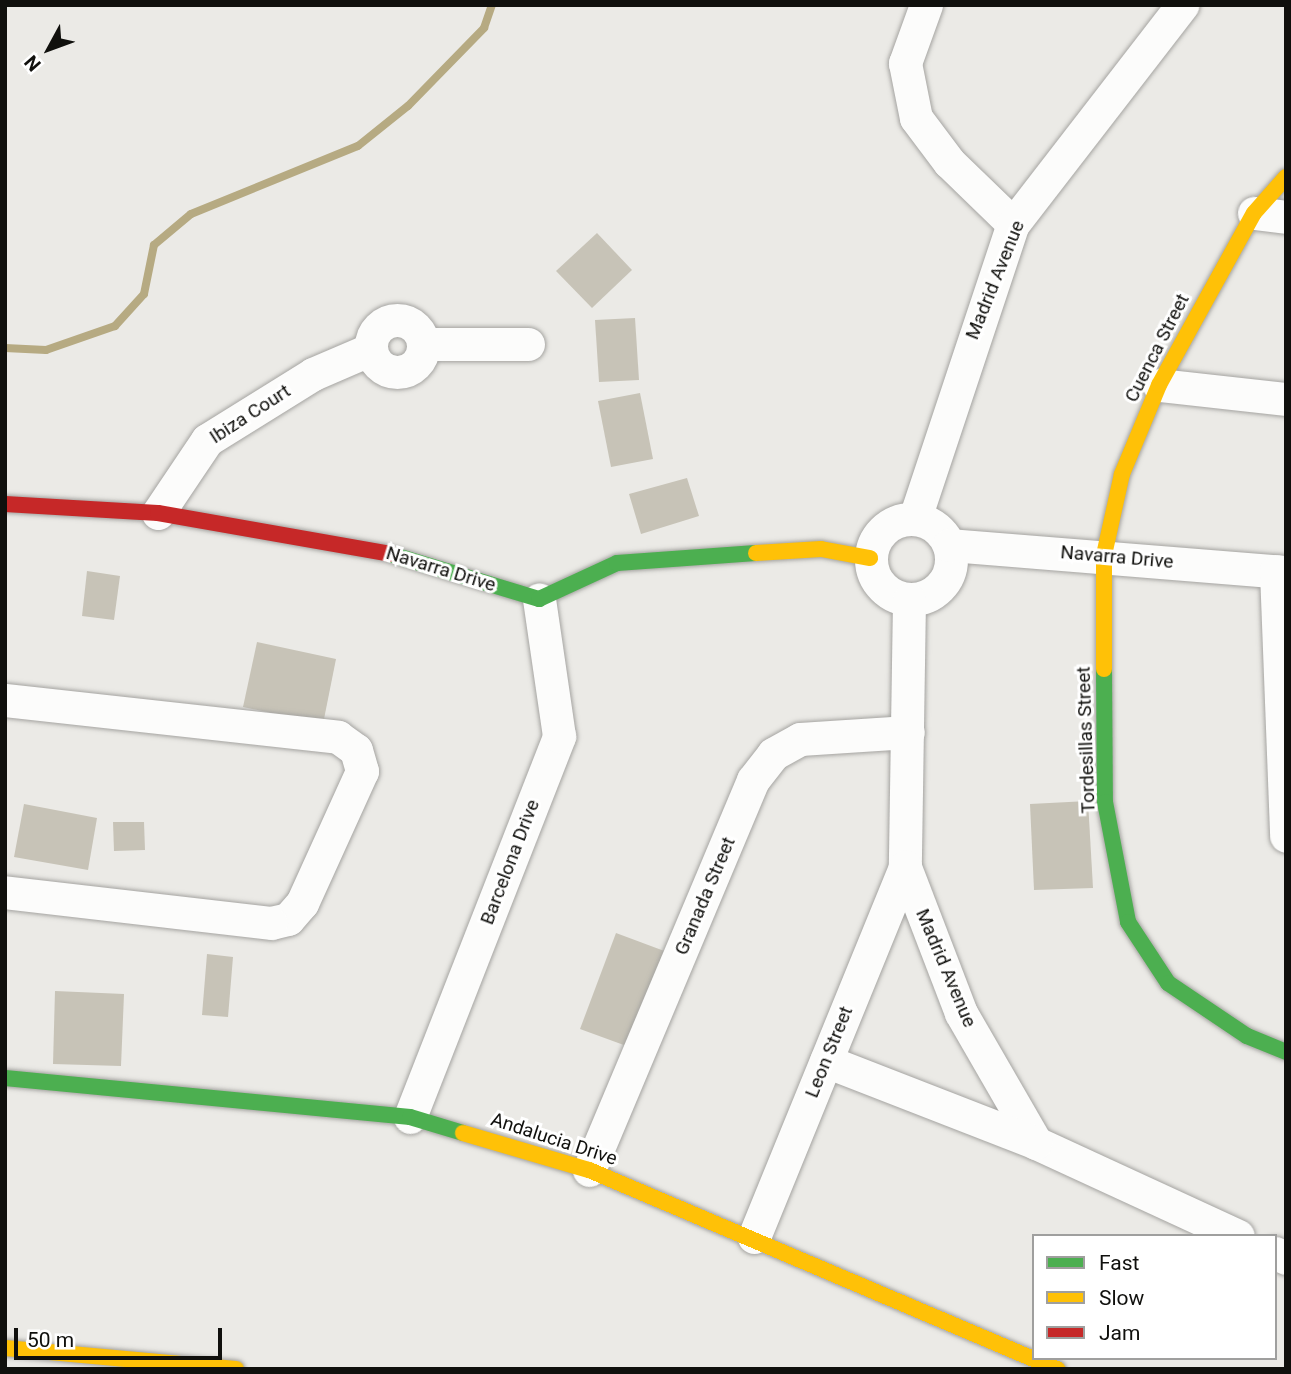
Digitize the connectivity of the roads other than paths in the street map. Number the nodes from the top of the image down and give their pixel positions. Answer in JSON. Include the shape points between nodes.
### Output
{"nodes":[{"id":1,"x":926,"y":5,"type":"edge"},
{"id":2,"x":1182,"y":5,"type":"edge"},
{"id":3,"x":1286,"y":177,"type":"edge"},
{"id":4,"x":1270,"y":215,"type":"edge"},
{"id":5,"x":1013,"y":224,"type":"junction"},
{"id":6,"x":528,"y":344,"type":"dead end"},
{"id":7,"x":1159,"y":385,"type":"junction"},
{"id":8,"x":1286,"y":399,"type":"edge"},
{"id":9,"x":5,"y":504,"type":"edge"},
{"id":10,"x":158,"y":513,"type":"junction"},
{"id":11,"x":915,"y":518,"type":"junction"},
{"id":12,"x":949,"y":545,"type":"junction"},
{"id":13,"x":1104,"y":555,"type":"junction"},
{"id":14,"x":870,"y":558,"type":"junction"},
{"id":15,"x":1281,"y":572,"type":"edge"},
{"id":16,"x":539,"y":599,"type":"junction"},
{"id":17,"x":909,"y":600,"type":"junction"},
{"id":18,"x":5,"y":700,"type":"edge"},
{"id":19,"x":908,"y":732,"type":"junction"},
{"id":20,"x":1285,"y":745,"type":"edge"},
{"id":21,"x":1286,"y":836,"type":"edge"},
{"id":22,"x":905,"y":867,"type":"junction"},
{"id":23,"x":5,"y":892,"type":"edge"},
{"id":24,"x":1286,"y":1052,"type":"edge"},
{"id":25,"x":826,"y":1061,"type":"junction"},
{"id":26,"x":5,"y":1078,"type":"edge"},
{"id":27,"x":410,"y":1117,"type":"junction"},
{"id":28,"x":1036,"y":1143,"type":"junction"},
{"id":29,"x":589,"y":1170,"type":"junction"},
{"id":30,"x":1234,"y":1234,"type":"edge"},
{"id":31,"x":754,"y":1237,"type":"junction"},
{"id":32,"x":5,"y":1348,"type":"edge"},
{"id":33,"x":1032,"y":1358,"type":"edge"},
{"id":34,"x":1036,"y":1360,"type":"edge"},
{"id":35,"x":236,"y":1369,"type":"edge"},
{"id":36,"x":1057,"y":1369,"type":"edge"}],
"edges":[{"from":1,"to":5,"type":"street","via":[[905,63],[916,118],[949,162]]},
{"from":2,"to":5,"type":"street","name":"Madrid Avenue"},
{"from":3,"to":4,"type":"street","name":"Cuenca Street"},
{"from":4,"to":7,"type":"street","name":"Cuenca Street"},
{"from":5,"to":11,"type":"street","name":"Madrid Avenue"},
{"from":6,"to":10,"type":"street","name":"Ibiza Court","via":[[424,344],[417,328],[394,320],[374,333],[370,349],[313,374],[206,440]]},
{"from":7,"to":8,"type":"street"},
{"from":7,"to":13,"type":"street","name":"Cuenca Street","via":[[1122,474]]},
{"from":9,"to":10,"type":"street","name":"Navarra Drive"},
{"from":10,"to":16,"type":"street","name":"Navarra Drive","via":[[369,548]]},
{"from":11,"to":12,"type":"street","via":[[936,527]]},
{"from":11,"to":14,"type":"street","via":[[889,524]]},
{"from":12,"to":13,"type":"street","name":"Navarra Drive"},
{"from":12,"to":17,"type":"street","via":[[944,583]]},
{"from":13,"to":15,"type":"street","name":"Navarra Drive"},
{"from":13,"to":24,"type":"street","name":"Tordesillas Street","via":[[1105,802],[1128,922],[1168,983],[1247,1036]]},
{"from":14,"to":16,"type":"street","via":[[821,549],[617,563]]},
{"from":14,"to":17,"type":"street","via":[[886,591]]},
{"from":15,"to":20,"type":"street"},
{"from":16,"to":27,"type":"street","name":"Barcelona Drive","via":[[559,736]]},
{"from":17,"to":19,"type":"street","name":"Madrid Avenue"},
{"from":18,"to":23,"type":"street","via":[[338,737],[356,750],[362,771],[302,903],[288,919],[271,923]]},
{"from":19,"to":22,"type":"street","name":"Madrid Avenue"},
{"from":19,"to":29,"type":"street","name":"Granada Street","via":[[800,739],[773,754],[753,780]]},
{"from":20,"to":21,"type":"street"},
{"from":22,"to":25,"type":"street","name":"Leon Street"},
{"from":22,"to":28,"type":"street","name":"Madrid Avenue","via":[[961,1013]]},
{"from":25,"to":28,"type":"street"},
{"from":25,"to":31,"type":"street","name":"Leon Street"},
{"from":26,"to":27,"type":"street","name":"Andalucia Drive"},
{"from":27,"to":29,"type":"street","name":"Andalucia Drive"},
{"from":28,"to":30,"type":"street"},
{"from":29,"to":31,"type":"street","name":"Andalucia Drive"},
{"from":31,"to":33,"type":"street","name":"Andalucia Drive"},
{"from":32,"to":35,"type":"street"},
{"from":34,"to":36,"type":"street","name":"Andalucia Drive"}]}
